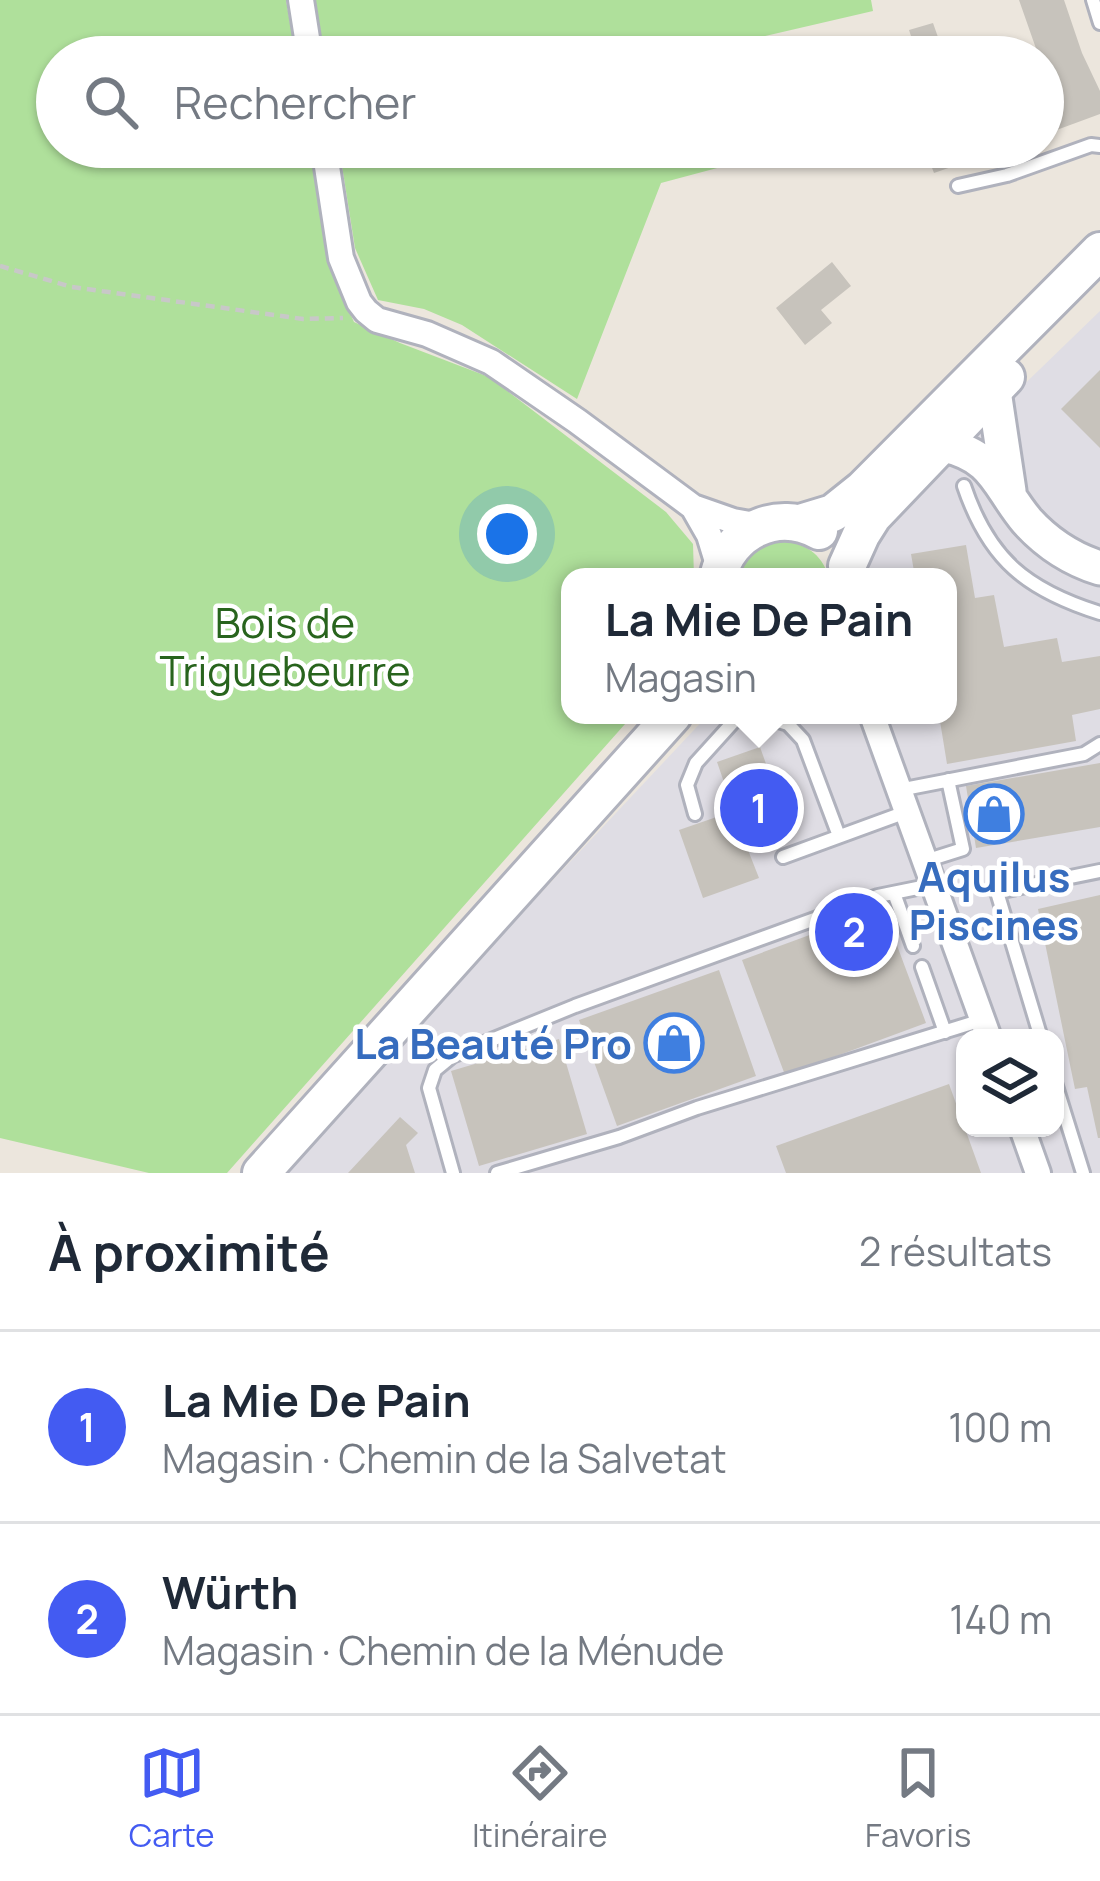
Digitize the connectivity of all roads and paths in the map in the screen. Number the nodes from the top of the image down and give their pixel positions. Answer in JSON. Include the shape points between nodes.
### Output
{"nodes":[{"id":1,"x":301,"y":0,"type":"edge"},
{"id":2,"x":1093,"y":0,"type":"edge"},
{"id":3,"x":1100,"y":23,"type":"edge"},
{"id":4,"x":307,"y":36,"type":"edge"},
{"id":5,"x":1100,"y":146,"type":"edge"},
{"id":6,"x":1064,"y":155,"type":"edge"},
{"id":7,"x":327,"y":168,"type":"edge"},
{"id":8,"x":1027,"y":168,"type":"edge"},
{"id":9,"x":958,"y":185,"type":"dead end"},
{"id":10,"x":1100,"y":250,"type":"edge"},
{"id":11,"x":0,"y":266,"type":"edge"},
{"id":12,"x":1100,"y":279,"type":"edge"},
{"id":13,"x":367,"y":311,"type":"junction"},
{"id":14,"x":994,"y":391,"type":"junction"},
{"id":15,"x":944,"y":445,"type":"junction"},
{"id":16,"x":964,"y":486,"type":"dead end"},
{"id":17,"x":1010,"y":493,"type":"junction"},
{"id":18,"x":694,"y":506,"type":"junction"},
{"id":19,"x":800,"y":523,"type":"junction"},
{"id":20,"x":761,"y":526,"type":"junction"},
{"id":21,"x":717,"y":568,"type":"edge"},
{"id":22,"x":721,"y":568,"type":"edge"},
{"id":23,"x":847,"y":568,"type":"edge"},
{"id":24,"x":850,"y":568,"type":"edge"},
{"id":25,"x":1100,"y":568,"type":"edge"},
{"id":26,"x":1100,"y":613,"type":"edge"},
{"id":27,"x":665,"y":724,"type":"edge"},
{"id":28,"x":731,"y":724,"type":"edge"},
{"id":29,"x":788,"y":724,"type":"edge"},
{"id":30,"x":875,"y":724,"type":"edge"},
{"id":31,"x":1100,"y":744,"type":"edge"},
{"id":32,"x":948,"y":780,"type":"junction"},
{"id":33,"x":903,"y":801,"type":"junction"},
{"id":34,"x":695,"y":814,"type":"dead end"},
{"id":35,"x":839,"y":836,"type":"junction"},
{"id":36,"x":783,"y":857,"type":"dead end"},
{"id":37,"x":1100,"y":872,"type":"edge"},
{"id":38,"x":929,"y":873,"type":"junction"},
{"id":39,"x":894,"y":893,"type":"junction"},
{"id":40,"x":914,"y":946,"type":"dead end"},
{"id":41,"x":922,"y":968,"type":"dead end"},
{"id":42,"x":986,"y":1029,"type":"edge"},
{"id":43,"x":1038,"y":1029,"type":"edge"},
{"id":44,"x":956,"y":1031,"type":"edge"},
{"id":45,"x":945,"y":1032,"type":"junction"},
{"id":46,"x":1064,"y":1113,"type":"edge"},
{"id":47,"x":1025,"y":1137,"type":"edge"},
{"id":48,"x":261,"y":1173,"type":"edge"},
{"id":49,"x":453,"y":1173,"type":"edge"},
{"id":50,"x":496,"y":1173,"type":"edge"},
{"id":51,"x":1038,"y":1173,"type":"edge"},
{"id":52,"x":1082,"y":1173,"type":"edge"}],
"edges":[{"from":1,"to":4,"type":"street"},
{"from":2,"to":3,"type":"lane"},
{"from":5,"to":6,"type":"lane"},
{"from":7,"to":13,"type":"street","via":[[341,258]]},
{"from":8,"to":9,"type":"lane"},
{"from":10,"to":19,"type":"main road","via":[[863,489],[833,513]]},
{"from":11,"to":13,"type":"path","via":[[72,287],[303,320]]},
{"from":12,"to":14,"type":"main road"},
{"from":13,"to":18,"type":"street","via":[[491,362]]},
{"from":14,"to":15,"type":"main road"},
{"from":14,"to":17,"type":"street"},
{"from":15,"to":17,"type":"street","via":[[980,459]]},
{"from":15,"to":24,"type":"main road","via":[[873,516]]},
{"from":16,"to":26,"type":"lane","via":[[1000,556],[1030,581]]},
{"from":17,"to":25,"type":"street","via":[[1045,538]]},
{"from":18,"to":20,"type":"street"},
{"from":18,"to":21,"type":"street"},
{"from":19,"to":20,"type":"main road"},
{"from":19,"to":23,"type":"main road","via":[[834,543]]},
{"from":20,"to":22,"type":"main road","via":[[733,545]]},
{"from":27,"to":48,"type":"main road"},
{"from":28,"to":34,"type":"lane","via":[[687,785]]},
{"from":29,"to":35,"type":"lane","via":[[803,740]]},
{"from":30,"to":33,"type":"street"},
{"from":31,"to":32,"type":"lane","via":[[1084,754]]},
{"from":32,"to":33,"type":"lane"},
{"from":32,"to":38,"type":"lane","via":[[963,849]]},
{"from":33,"to":35,"type":"lane"},
{"from":33,"to":38,"type":"street"},
{"from":35,"to":36,"type":"lane"},
{"from":37,"to":43,"type":"lane","via":[[997,892]]},
{"from":38,"to":39,"type":"lane"},
{"from":38,"to":42,"type":"street"},
{"from":39,"to":40,"type":"lane"},
{"from":39,"to":49,"type":"lane","via":[[452,1056],[429,1088]]},
{"from":41,"to":45,"type":"lane"},
{"from":44,"to":45,"type":"lane"},
{"from":45,"to":50,"type":"lane"},
{"from":46,"to":52,"type":"lane"},
{"from":47,"to":51,"type":"street"}]}
